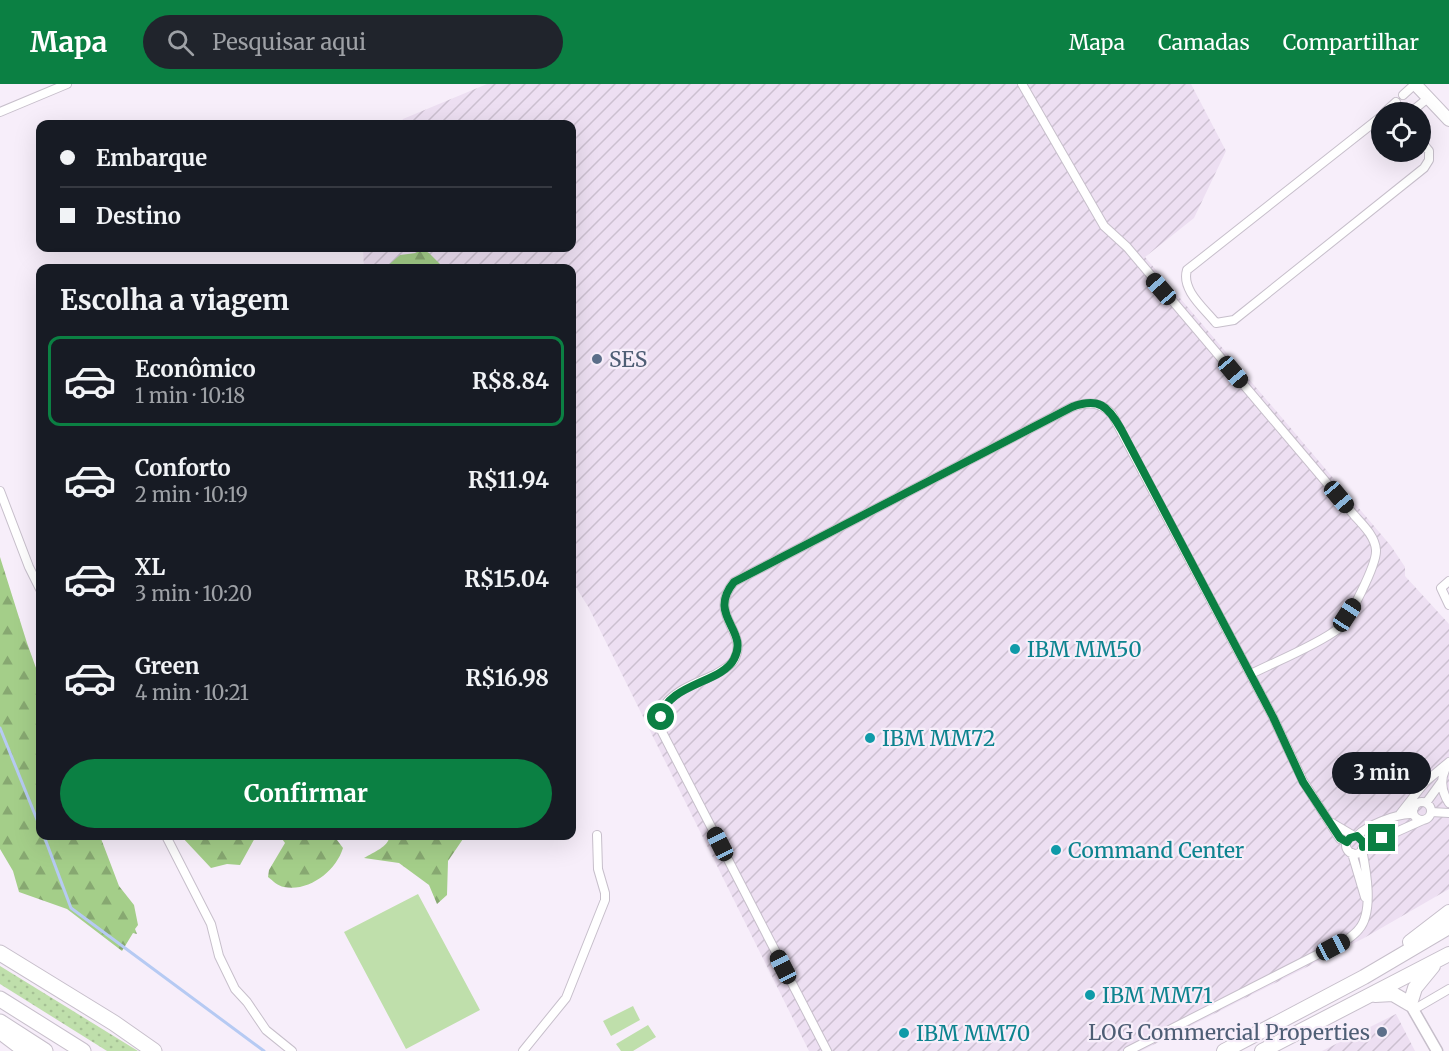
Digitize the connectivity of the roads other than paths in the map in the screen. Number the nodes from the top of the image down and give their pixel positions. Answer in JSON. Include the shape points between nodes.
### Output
{"nodes":[{"id":1,"x":67,"y":84,"type":"edge"},
{"id":2,"x":1022,"y":84,"type":"edge"},
{"id":3,"x":1415,"y":84,"type":"edge"},
{"id":4,"x":1428,"y":98,"type":"junction"},
{"id":5,"x":1397,"y":102,"type":"edge"},
{"id":6,"x":1423,"y":102,"type":"edge"},
{"id":7,"x":0,"y":112,"type":"edge"},
{"id":8,"x":1449,"y":120,"type":"edge"},
{"id":9,"x":1371,"y":124,"type":"edge"},
{"id":10,"x":1428,"y":162,"type":"edge"},
{"id":11,"x":0,"y":491,"type":"edge"},
{"id":12,"x":1449,"y":580,"type":"edge"},
{"id":13,"x":36,"y":581,"type":"edge"},
{"id":14,"x":1449,"y":605,"type":"edge"},
{"id":15,"x":1251,"y":674,"type":"junction"},
{"id":16,"x":1449,"y":763,"type":"edge"},
{"id":17,"x":1442,"y":781,"type":"junction"},
{"id":18,"x":1426,"y":803,"type":"junction"},
{"id":19,"x":1449,"y":803,"type":"edge"},
{"id":20,"x":1414,"y":808,"type":"junction"},
{"id":21,"x":1431,"y":812,"type":"junction"},
{"id":22,"x":1449,"y":813,"type":"edge"},
{"id":23,"x":1400,"y":814,"type":"junction"},
{"id":24,"x":1423,"y":820,"type":"junction"},
{"id":25,"x":597,"y":835,"type":"dead end"},
{"id":26,"x":1353,"y":838,"type":"junction"},
{"id":27,"x":168,"y":840,"type":"edge"},
{"id":28,"x":1362,"y":848,"type":"junction"},
{"id":29,"x":1352,"y":853,"type":"junction"},
{"id":30,"x":1367,"y":900,"type":"junction"},
{"id":31,"x":1449,"y":912,"type":"edge"},
{"id":32,"x":1449,"y":927,"type":"edge"},
{"id":33,"x":0,"y":953,"type":"edge"},
{"id":34,"x":1443,"y":957,"type":"edge"},
{"id":35,"x":1364,"y":977,"type":"junction"},
{"id":36,"x":1449,"y":989,"type":"edge"},
{"id":37,"x":0,"y":999,"type":"edge"},
{"id":38,"x":1362,"y":1000,"type":"junction"},
{"id":39,"x":1412,"y":1007,"type":"junction"},
{"id":40,"x":0,"y":1022,"type":"edge"},
{"id":41,"x":114,"y":1023,"type":"junction"},
{"id":42,"x":0,"y":1031,"type":"edge"},
{"id":43,"x":26,"y":1051,"type":"edge"},
{"id":44,"x":45,"y":1051,"type":"edge"},
{"id":45,"x":83,"y":1051,"type":"edge"},
{"id":46,"x":154,"y":1051,"type":"edge"},
{"id":47,"x":165,"y":1051,"type":"edge"},
{"id":48,"x":292,"y":1051,"type":"edge"},
{"id":49,"x":525,"y":1051,"type":"edge"},
{"id":50,"x":827,"y":1051,"type":"edge"},
{"id":51,"x":1128,"y":1051,"type":"edge"},
{"id":52,"x":1224,"y":1051,"type":"edge"},
{"id":53,"x":1262,"y":1051,"type":"edge"},
{"id":54,"x":1437,"y":1051,"type":"edge"}],
"edges":[{"from":1,"to":7,"type":"street"},
{"from":2,"to":15,"type":"street","via":[[1104,226],[1339,497],[1376,548],[1375,560],[1339,628]]},
{"from":3,"to":4,"type":"main road"},
{"from":3,"to":5,"type":"street"},
{"from":4,"to":6,"type":"street"},
{"from":4,"to":8,"type":"main road"},
{"from":9,"to":10,"type":"street","via":[[1187,270],[1187,286],[1215,322],[1234,321]]},
{"from":11,"to":13,"type":"street"},
{"from":12,"to":14,"type":"street","via":[[1441,588]]},
{"from":15,"to":26,"type":"street","via":[[1303,782],[1340,838]]},
{"from":15,"to":50,"type":"street","via":[[1112,414],[1091,402],[1072,407],[734,582],[723,610],[736,636],[734,662],[676,694],[662,710],[660,728]]},
{"from":16,"to":17,"type":"street"},
{"from":16,"to":23,"type":"street","via":[[1425,782]]},
{"from":17,"to":18,"type":"street"},
{"from":17,"to":19,"type":"street"},
{"from":18,"to":20,"type":"street"},
{"from":18,"to":21,"type":"street"},
{"from":20,"to":23,"type":"street","via":[[1410,814]]},
{"from":20,"to":24,"type":"street","via":[[1416,817]]},
{"from":21,"to":22,"type":"street"},
{"from":21,"to":24,"type":"street"},
{"from":23,"to":26,"type":"street"},
{"from":24,"to":28,"type":"street"},
{"from":25,"to":49,"type":"street","via":[[604,900],[566,998]]},
{"from":26,"to":28,"type":"street","via":[[1363,842]]},
{"from":26,"to":29,"type":"street","via":[[1348,850]]},
{"from":27,"to":48,"type":"street","via":[[211,924],[230,980],[266,1030]]},
{"from":28,"to":29,"type":"street"},
{"from":28,"to":30,"type":"street","via":[[1368,878]]},
{"from":29,"to":30,"type":"street"},
{"from":30,"to":51,"type":"street","via":[[1366,916],[1348,939]]},
{"from":31,"to":35,"type":"highway"},
{"from":32,"to":35,"type":"highway"},
{"from":33,"to":41,"type":"highway"},
{"from":34,"to":38,"type":"highway"},
{"from":34,"to":39,"type":"highway","via":[[1415,988]]},
{"from":35,"to":52,"type":"highway"},
{"from":36,"to":39,"type":"street"},
{"from":37,"to":45,"type":"highway"},
{"from":38,"to":39,"type":"highway","via":[[1393,994]]},
{"from":38,"to":53,"type":"highway"},
{"from":39,"to":54,"type":"street"},
{"from":40,"to":44,"type":"highway"},
{"from":41,"to":46,"type":"highway"},
{"from":41,"to":47,"type":"highway"},
{"from":42,"to":43,"type":"highway"}]}
